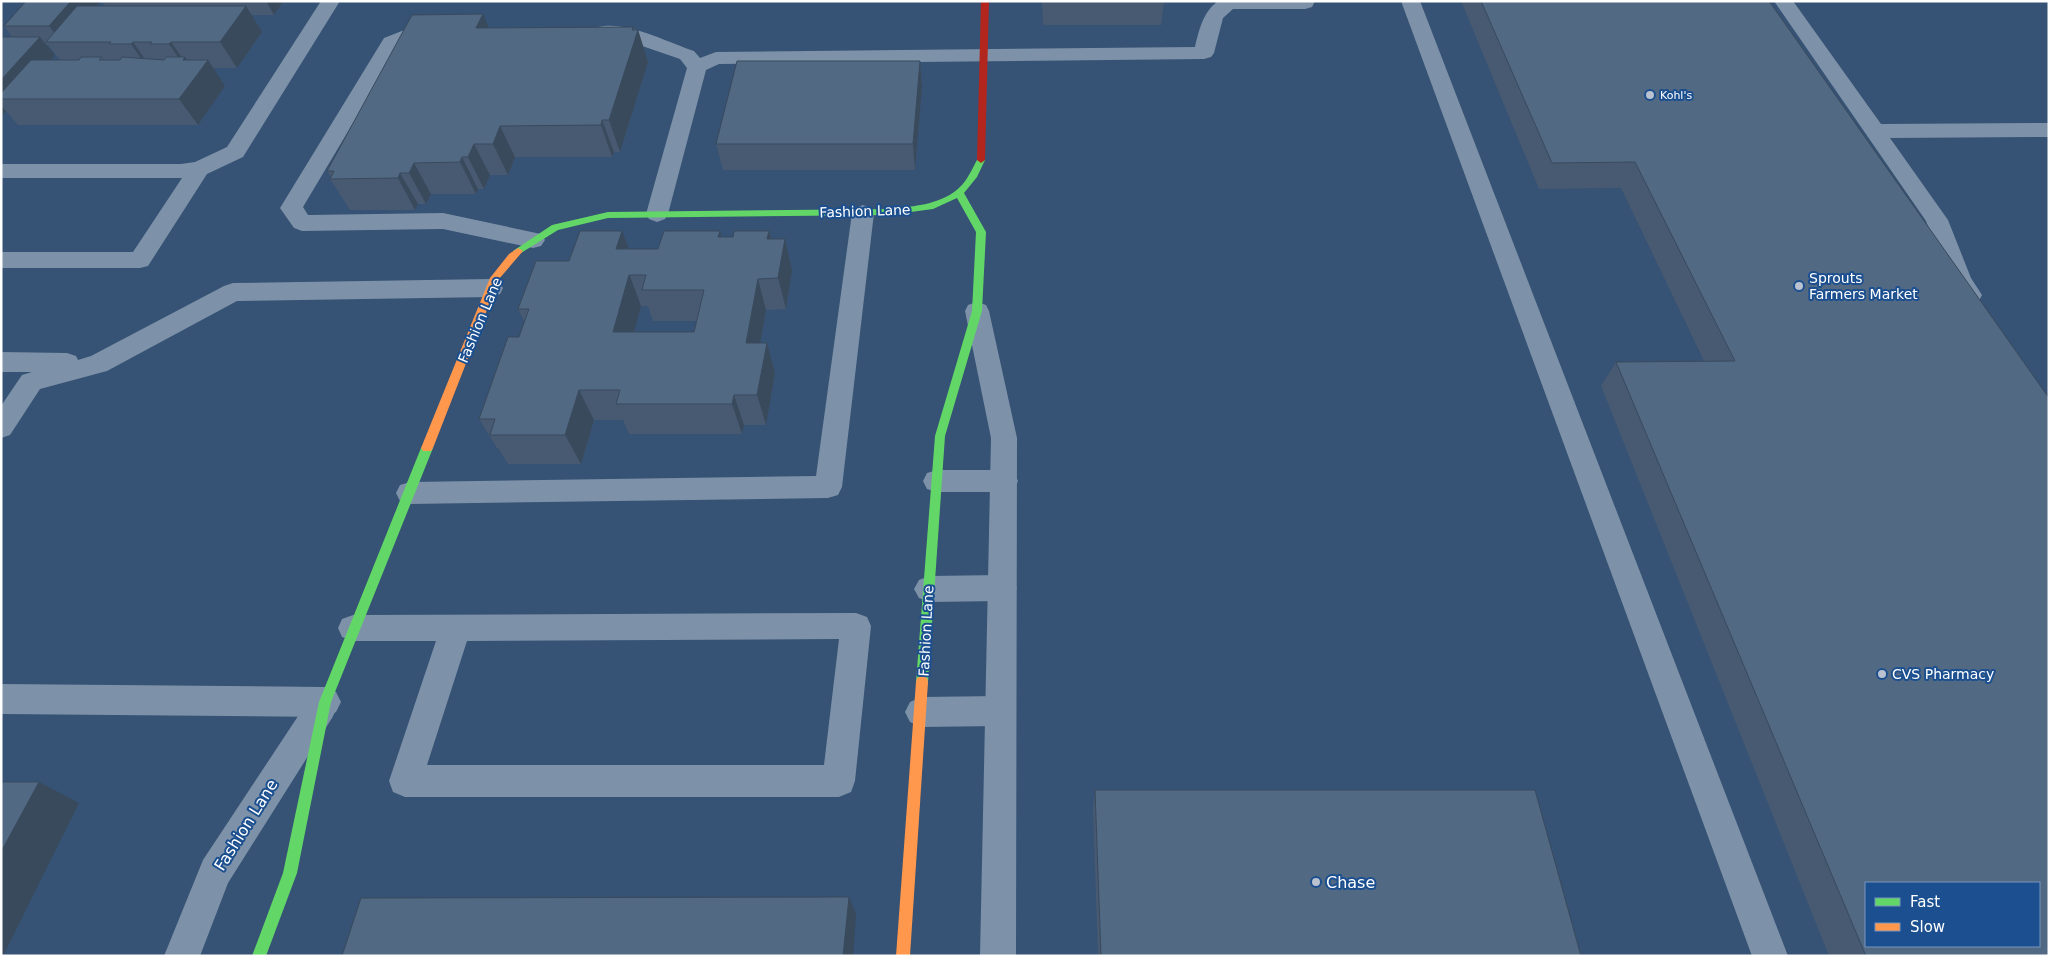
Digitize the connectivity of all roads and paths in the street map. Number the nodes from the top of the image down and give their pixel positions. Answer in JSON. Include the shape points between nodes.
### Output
{"nodes":[{"id":1,"x":331,"y":1,"type":"edge"},
{"id":2,"x":985,"y":1,"type":"edge"},
{"id":3,"x":1305,"y":1,"type":"edge"},
{"id":4,"x":1410,"y":1,"type":"edge"},
{"id":5,"x":1783,"y":1,"type":"edge"},
{"id":6,"x":588,"y":31,"type":"edge"},
{"id":7,"x":451,"y":33,"type":"edge"},
{"id":8,"x":985,"y":54,"type":"junction"},
{"id":9,"x":697,"y":67,"type":"junction"},
{"id":10,"x":2049,"y":130,"type":"edge"},
{"id":11,"x":1874,"y":131,"type":"junction"},
{"id":12,"x":199,"y":169,"type":"junction"},
{"id":13,"x":1,"y":171,"type":"edge"},
{"id":14,"x":960,"y":195,"type":"junction"},
{"id":15,"x":862,"y":213,"type":"junction"},
{"id":16,"x":657,"y":214,"type":"junction"},
{"id":17,"x":533,"y":240,"type":"junction"},
{"id":18,"x":1,"y":260,"type":"edge"},
{"id":19,"x":491,"y":288,"type":"junction"},
{"id":20,"x":1981,"y":310,"type":"edge"},
{"id":21,"x":977,"y":311,"type":"junction"},
{"id":22,"x":1,"y":362,"type":"edge"},
{"id":23,"x":98,"y":364,"type":"junction"},
{"id":24,"x":1,"y":428,"type":"edge"},
{"id":25,"x":937,"y":481,"type":"junction"},
{"id":26,"x":1004,"y":481,"type":"junction"},
{"id":27,"x":410,"y":492,"type":"junction"},
{"id":28,"x":1002,"y":588,"type":"junction"},
{"id":29,"x":929,"y":589,"type":"junction"},
{"id":30,"x":353,"y":628,"type":"junction"},
{"id":31,"x":456,"y":628,"type":"junction"},
{"id":32,"x":1,"y":699,"type":"edge"},
{"id":33,"x":324,"y":702,"type":"junction"},
{"id":34,"x":921,"y":712,"type":"junction"},
{"id":35,"x":1000,"y":712,"type":"junction"},
{"id":36,"x":182,"y":956,"type":"edge"},
{"id":37,"x":259,"y":956,"type":"edge"},
{"id":38,"x":903,"y":956,"type":"edge"},
{"id":39,"x":998,"y":956,"type":"edge"},
{"id":40,"x":1770,"y":956,"type":"edge"}],
"edges":[{"from":1,"to":12,"type":"street","via":[[235,152]]},
{"from":2,"to":8,"type":"street","name":"Fashion Lane"},
{"from":3,"to":8,"type":"street","via":[[1229,3],[1219,8],[1214,14],[1204,52]]},
{"from":4,"to":40,"type":"street"},
{"from":5,"to":11,"type":"street"},
{"from":6,"to":9,"type":"street","via":[[618,31],[687,55]]},
{"from":7,"to":17,"type":"street","via":[[412,33],[391,42],[291,208],[302,223],[443,221]]},
{"from":8,"to":9,"type":"street","via":[[716,58]]},
{"from":8,"to":14,"type":"street","name":"Fashion Lane","via":[[981,159],[977,174]]},
{"from":9,"to":16,"type":"street"},
{"from":10,"to":11,"type":"street"},
{"from":11,"to":20,"type":"street","via":[[1937,220],[1960,280]]},
{"from":12,"to":13,"type":"street"},
{"from":12,"to":18,"type":"street","via":[[140,260]]},
{"from":14,"to":15,"type":"street","name":"Fashion Lane","via":[[923,209]]},
{"from":14,"to":21,"type":"street","name":"Fashion Lane","via":[[981,232]]},
{"from":15,"to":16,"type":"street","name":"Fashion Lane"},
{"from":15,"to":27,"type":"street","via":[[828,487]]},
{"from":16,"to":17,"type":"street","name":"Fashion Lane","via":[[608,214],[582,219],[554,227]]},
{"from":17,"to":19,"type":"street","name":"Fashion Lane","via":[[512,256]]},
{"from":19,"to":23,"type":"street","via":[[233,292]]},
{"from":19,"to":27,"type":"street","name":"Fashion Lane"},
{"from":21,"to":25,"type":"street","name":"Fashion Lane","via":[[940,436]]},
{"from":21,"to":26,"type":"street","name":"Fashion Lane","via":[[1004,438]]},
{"from":22,"to":23,"type":"street"},
{"from":23,"to":24,"type":"street","via":[[31,382]]},
{"from":25,"to":26,"type":"street"},
{"from":25,"to":29,"type":"street","name":"Fashion Lane"},
{"from":26,"to":28,"type":"street","name":"Fashion Lane"},
{"from":27,"to":30,"type":"street","name":"Fashion Lane"},
{"from":28,"to":29,"type":"street"},
{"from":28,"to":35,"type":"street","name":"Fashion Lane"},
{"from":29,"to":34,"type":"street","name":"Fashion Lane"},
{"from":30,"to":31,"type":"street"},
{"from":30,"to":33,"type":"street","name":"Fashion Lane"},
{"from":31,"to":31,"type":"street","via":[[856,626],[839,781],[405,781]]},
{"from":32,"to":33,"type":"street"},
{"from":33,"to":36,"type":"street","name":"Fashion Lane","via":[[215,872]]},
{"from":33,"to":37,"type":"street","name":"Fashion Lane","via":[[290,873]]},
{"from":34,"to":35,"type":"street"},
{"from":34,"to":38,"type":"street","name":"Fashion Lane"},
{"from":35,"to":39,"type":"street","name":"Fashion Lane"}]}
